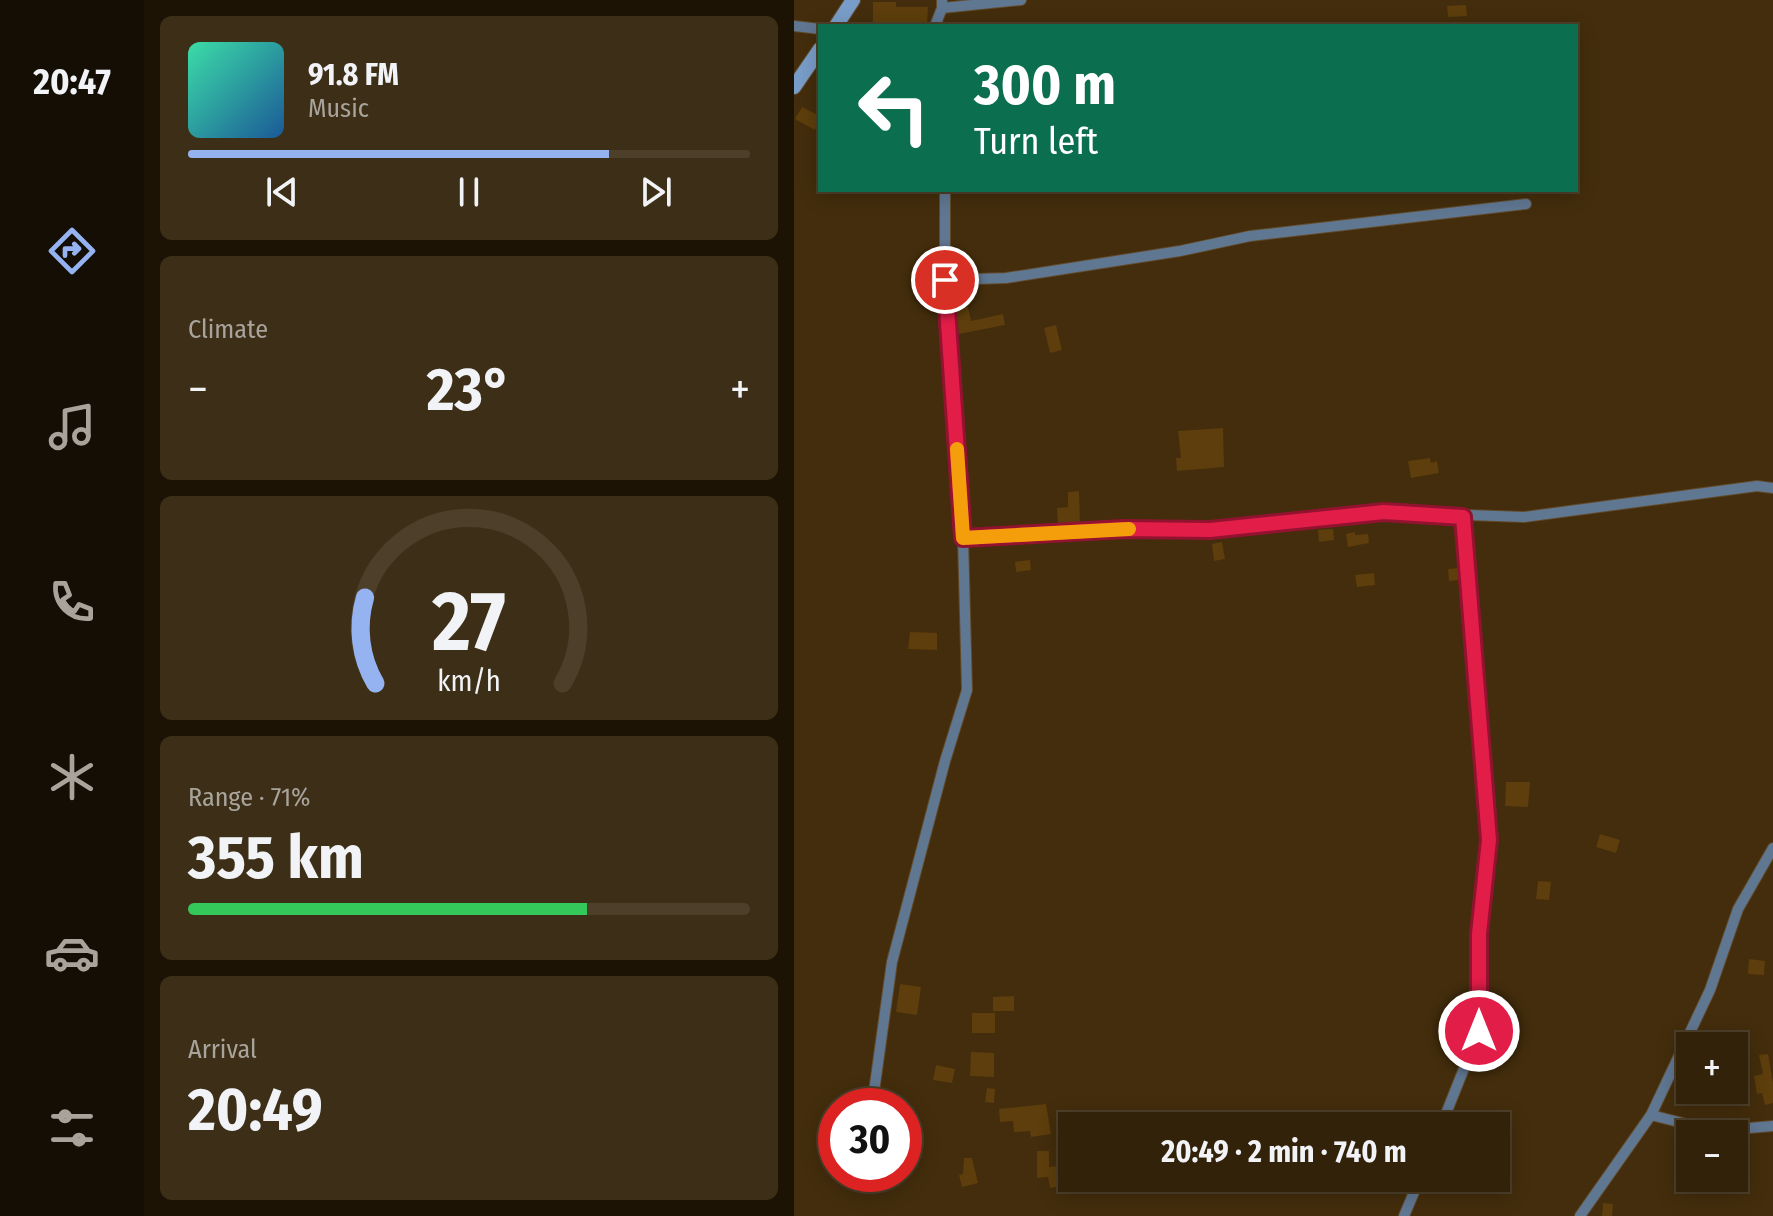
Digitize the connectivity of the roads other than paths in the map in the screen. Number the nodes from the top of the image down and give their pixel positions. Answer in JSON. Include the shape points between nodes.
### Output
{"nodes":[{"id":1,"x":853,"y":0,"type":"edge"},
{"id":2,"x":1021,"y":0,"type":"edge"},
{"id":3,"x":942,"y":4,"type":"edge"},
{"id":4,"x":837,"y":24,"type":"edge"},
{"id":5,"x":936,"y":24,"type":"edge"},
{"id":6,"x":794,"y":26,"type":"edge"},
{"id":7,"x":818,"y":29,"type":"edge"},
{"id":8,"x":818,"y":52,"type":"edge"},
{"id":9,"x":794,"y":87,"type":"edge"},
{"id":10,"x":945,"y":192,"type":"edge"},
{"id":11,"x":1526,"y":204,"type":"dead end"},
{"id":12,"x":945,"y":280,"type":"junction"},
{"id":13,"x":1773,"y":488,"type":"edge"},
{"id":14,"x":1463,"y":517,"type":"junction"},
{"id":15,"x":963,"y":538,"type":"junction"},
{"id":16,"x":1773,"y":848,"type":"edge"},
{"id":17,"x":874,"y":1088,"type":"edge"},
{"id":18,"x":1447,"y":1112,"type":"edge"},
{"id":19,"x":1651,"y":1115,"type":"junction"},
{"id":20,"x":1773,"y":1126,"type":"edge"},
{"id":21,"x":1414,"y":1192,"type":"edge"},
{"id":22,"x":1404,"y":1216,"type":"edge"},
{"id":23,"x":1580,"y":1216,"type":"edge"}],
"edges":[{"from":1,"to":4,"type":"main road"},
{"from":2,"to":3,"type":"street"},
{"from":3,"to":5,"type":"street"},
{"from":6,"to":7,"type":"street"},
{"from":8,"to":9,"type":"main road"},
{"from":10,"to":12,"type":"street"},
{"from":11,"to":12,"type":"street","via":[[1250,236],[1006,278]]},
{"from":12,"to":15,"type":"street"},
{"from":13,"to":14,"type":"street","via":[[1524,517]]},
{"from":14,"to":15,"type":"street","via":[[1384,512],[1210,530]]},
{"from":14,"to":18,"type":"street","via":[[1489,840],[1479,934],[1479,1031]]},
{"from":15,"to":17,"type":"street","via":[[967,690],[892,962]]},
{"from":16,"to":19,"type":"street","via":[[1738,909],[1710,990]]},
{"from":19,"to":20,"type":"street","via":[[1714,1131]]},
{"from":19,"to":23,"type":"street"},
{"from":21,"to":22,"type":"street"}]}
